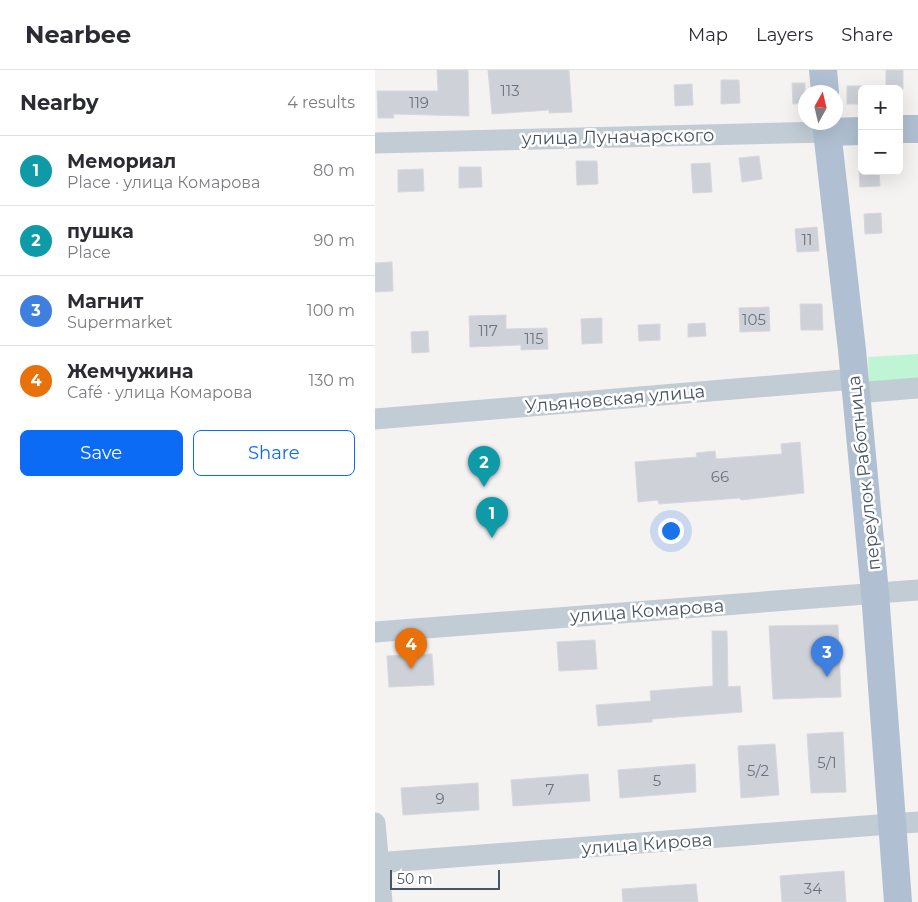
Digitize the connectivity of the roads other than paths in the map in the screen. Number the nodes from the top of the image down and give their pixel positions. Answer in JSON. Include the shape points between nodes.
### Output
{"nodes":[{"id":1,"x":823,"y":70,"type":"edge"},
{"id":2,"x":824,"y":85,"type":"edge"},
{"id":3,"x":798,"y":128,"type":"edge"},
{"id":4,"x":843,"y":129,"type":"edge"},
{"id":5,"x":918,"y":129,"type":"edge"},
{"id":6,"x":827,"y":130,"type":"edge"},
{"id":7,"x":903,"y":130,"type":"edge"},
{"id":8,"x":858,"y":131,"type":"edge"},
{"id":9,"x":375,"y":144,"type":"edge"},
{"id":10,"x":855,"y":386,"type":"junction"},
{"id":11,"x":918,"y":388,"type":"edge"},
{"id":12,"x":375,"y":419,"type":"edge"},
{"id":13,"x":918,"y":590,"type":"edge"},
{"id":14,"x":875,"y":593,"type":"junction"},
{"id":15,"x":375,"y":632,"type":"edge"},
{"id":16,"x":375,"y":823,"type":"edge"},
{"id":17,"x":905,"y":824,"type":"edge"},
{"id":18,"x":377,"y":863,"type":"edge"},
{"id":19,"x":382,"y":902,"type":"edge"},
{"id":20,"x":897,"y":902,"type":"edge"}],
"edges":[{"from":1,"to":2,"type":"main road"},
{"from":3,"to":9,"type":"street","name":"улица Луначарского"},
{"from":4,"to":8,"type":"main road","name":"улица Луначарского"},
{"from":5,"to":7,"type":"main road"},
{"from":6,"to":10,"type":"main road","name":"переулок Работница"},
{"from":10,"to":11,"type":"street","name":"Ульяновская улица"},
{"from":10,"to":12,"type":"street","name":"Ульяновская улица"},
{"from":10,"to":14,"type":"main road","name":"переулок Работница"},
{"from":13,"to":14,"type":"street","name":"улица Комарова"},
{"from":14,"to":15,"type":"street","name":"улица Комарова"},
{"from":14,"to":17,"type":"main road","name":"переулок Работница"},
{"from":16,"to":18,"type":"street"},
{"from":17,"to":18,"type":"street","name":"улица Кирова"},
{"from":17,"to":20,"type":"main road","name":"переулок Работница"},
{"from":18,"to":19,"type":"street"}]}
